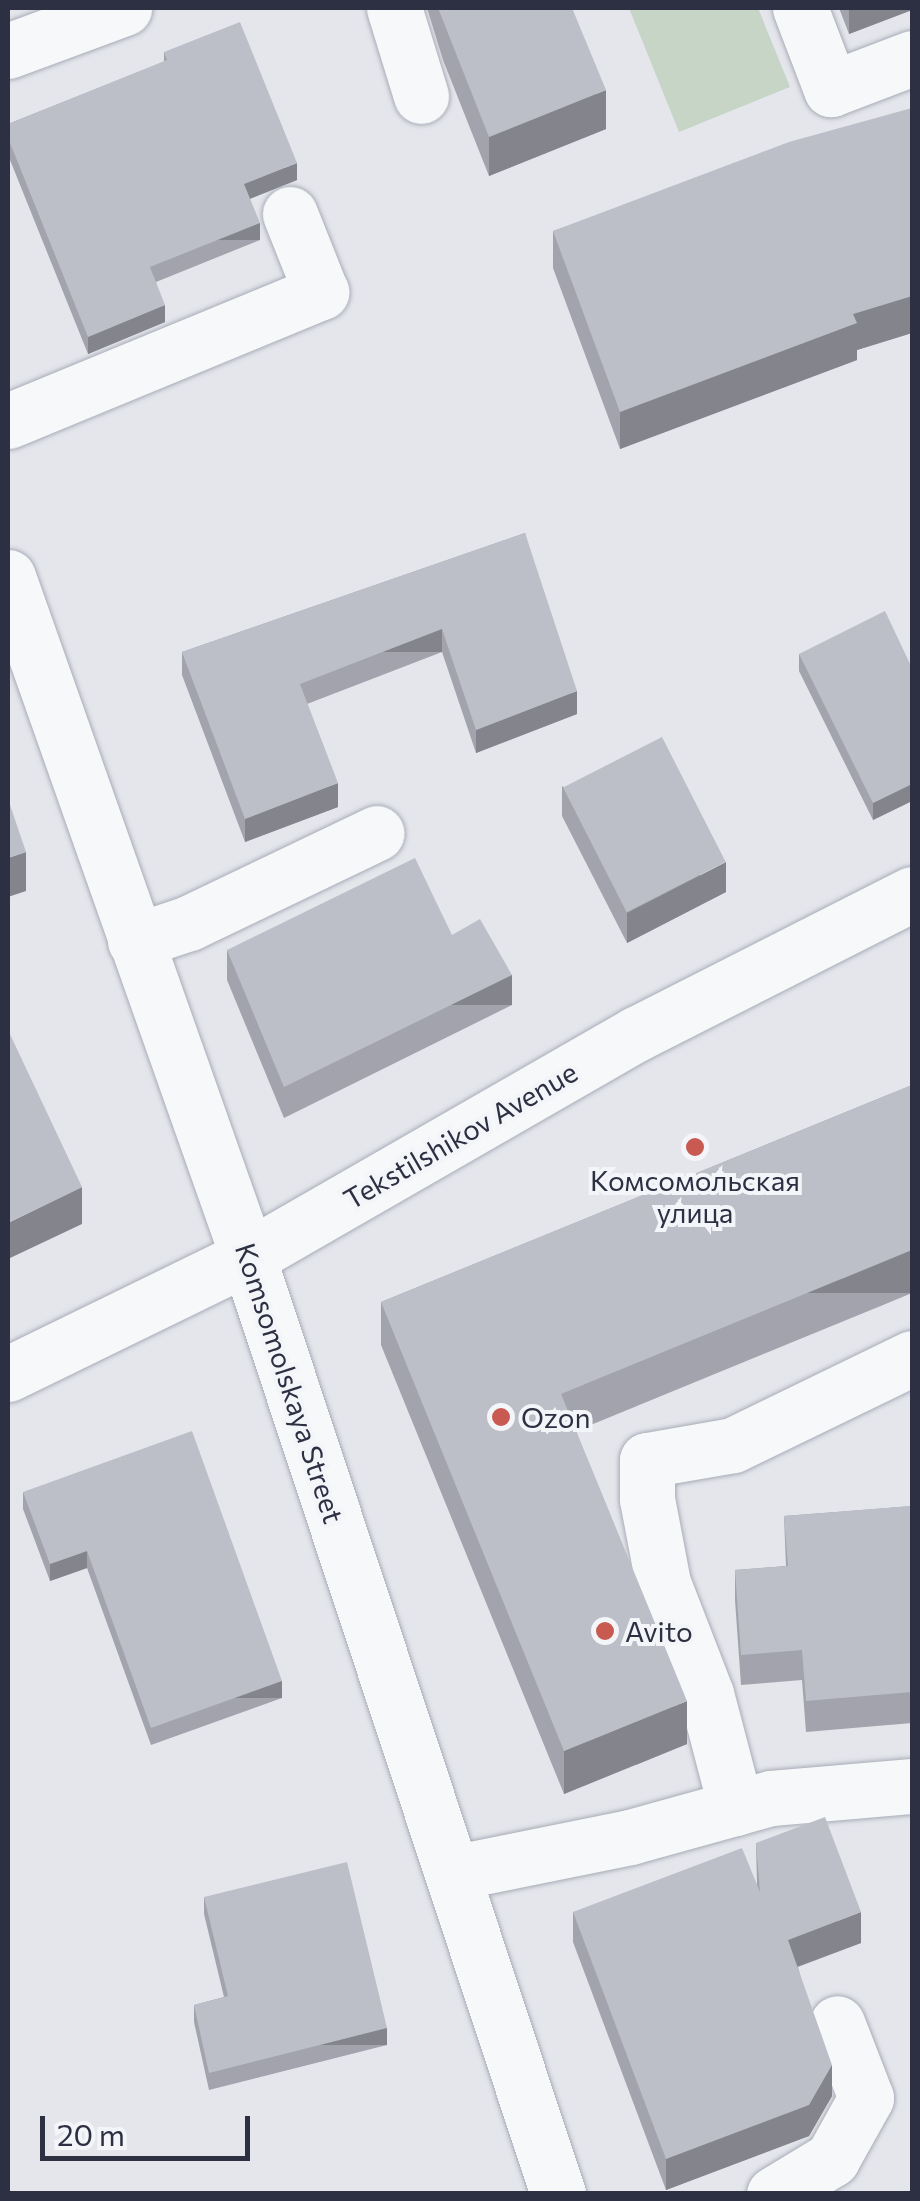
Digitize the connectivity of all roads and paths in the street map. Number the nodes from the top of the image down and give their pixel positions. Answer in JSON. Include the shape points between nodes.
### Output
{"nodes":[{"id":1,"x":124,"y":8,"type":"edge"},
{"id":2,"x":394,"y":8,"type":"edge"},
{"id":3,"x":800,"y":8,"type":"edge"},
{"id":4,"x":8,"y":51,"type":"edge"},
{"id":5,"x":912,"y":58,"type":"edge"},
{"id":6,"x":422,"y":96,"type":"dead end"},
{"id":7,"x":290,"y":214,"type":"dead end"},
{"id":8,"x":8,"y":422,"type":"edge"},
{"id":9,"x":8,"y":577,"type":"edge"},
{"id":10,"x":377,"y":833,"type":"dead end"},
{"id":11,"x":912,"y":894,"type":"edge"},
{"id":12,"x":135,"y":941,"type":"junction"},
{"id":13,"x":248,"y":1257,"type":"junction"},
{"id":14,"x":912,"y":1358,"type":"edge"},
{"id":15,"x":8,"y":1374,"type":"edge"},
{"id":16,"x":912,"y":1786,"type":"edge"},
{"id":17,"x":736,"y":1808,"type":"junction"},
{"id":18,"x":452,"y":1873,"type":"junction"},
{"id":19,"x":837,"y":2023,"type":"dead end"},
{"id":20,"x":558,"y":2194,"type":"edge"},
{"id":21,"x":774,"y":2194,"type":"edge"}],
"edges":[{"from":1,"to":4,"type":"street"},
{"from":2,"to":6,"type":"street"},
{"from":3,"to":5,"type":"street","via":[[830,89]]},
{"from":7,"to":8,"type":"street","via":[[321,292]]},
{"from":9,"to":12,"type":"street","name":"Komsomolskaya Street"},
{"from":10,"to":12,"type":"street","via":[[188,923]]},
{"from":11,"to":13,"type":"street","name":"Tekstilshikov Avenue","via":[[636,1034]]},
{"from":12,"to":13,"type":"street","name":"Komsomolskaya Street"},
{"from":13,"to":15,"type":"street","name":"Tekstilshikov Avenue"},
{"from":13,"to":18,"type":"street","name":"Komsomolskaya Street"},
{"from":14,"to":17,"type":"street","via":[[734,1444],[647,1460],[646,1499],[663,1583],[706,1694]]},
{"from":16,"to":17,"type":"street","via":[[770,1798]]},
{"from":17,"to":18,"type":"street"},
{"from":18,"to":20,"type":"street","name":"Komsomolskaya Street"},
{"from":19,"to":21,"type":"street","via":[[866,2098],[832,2159]]}]}
